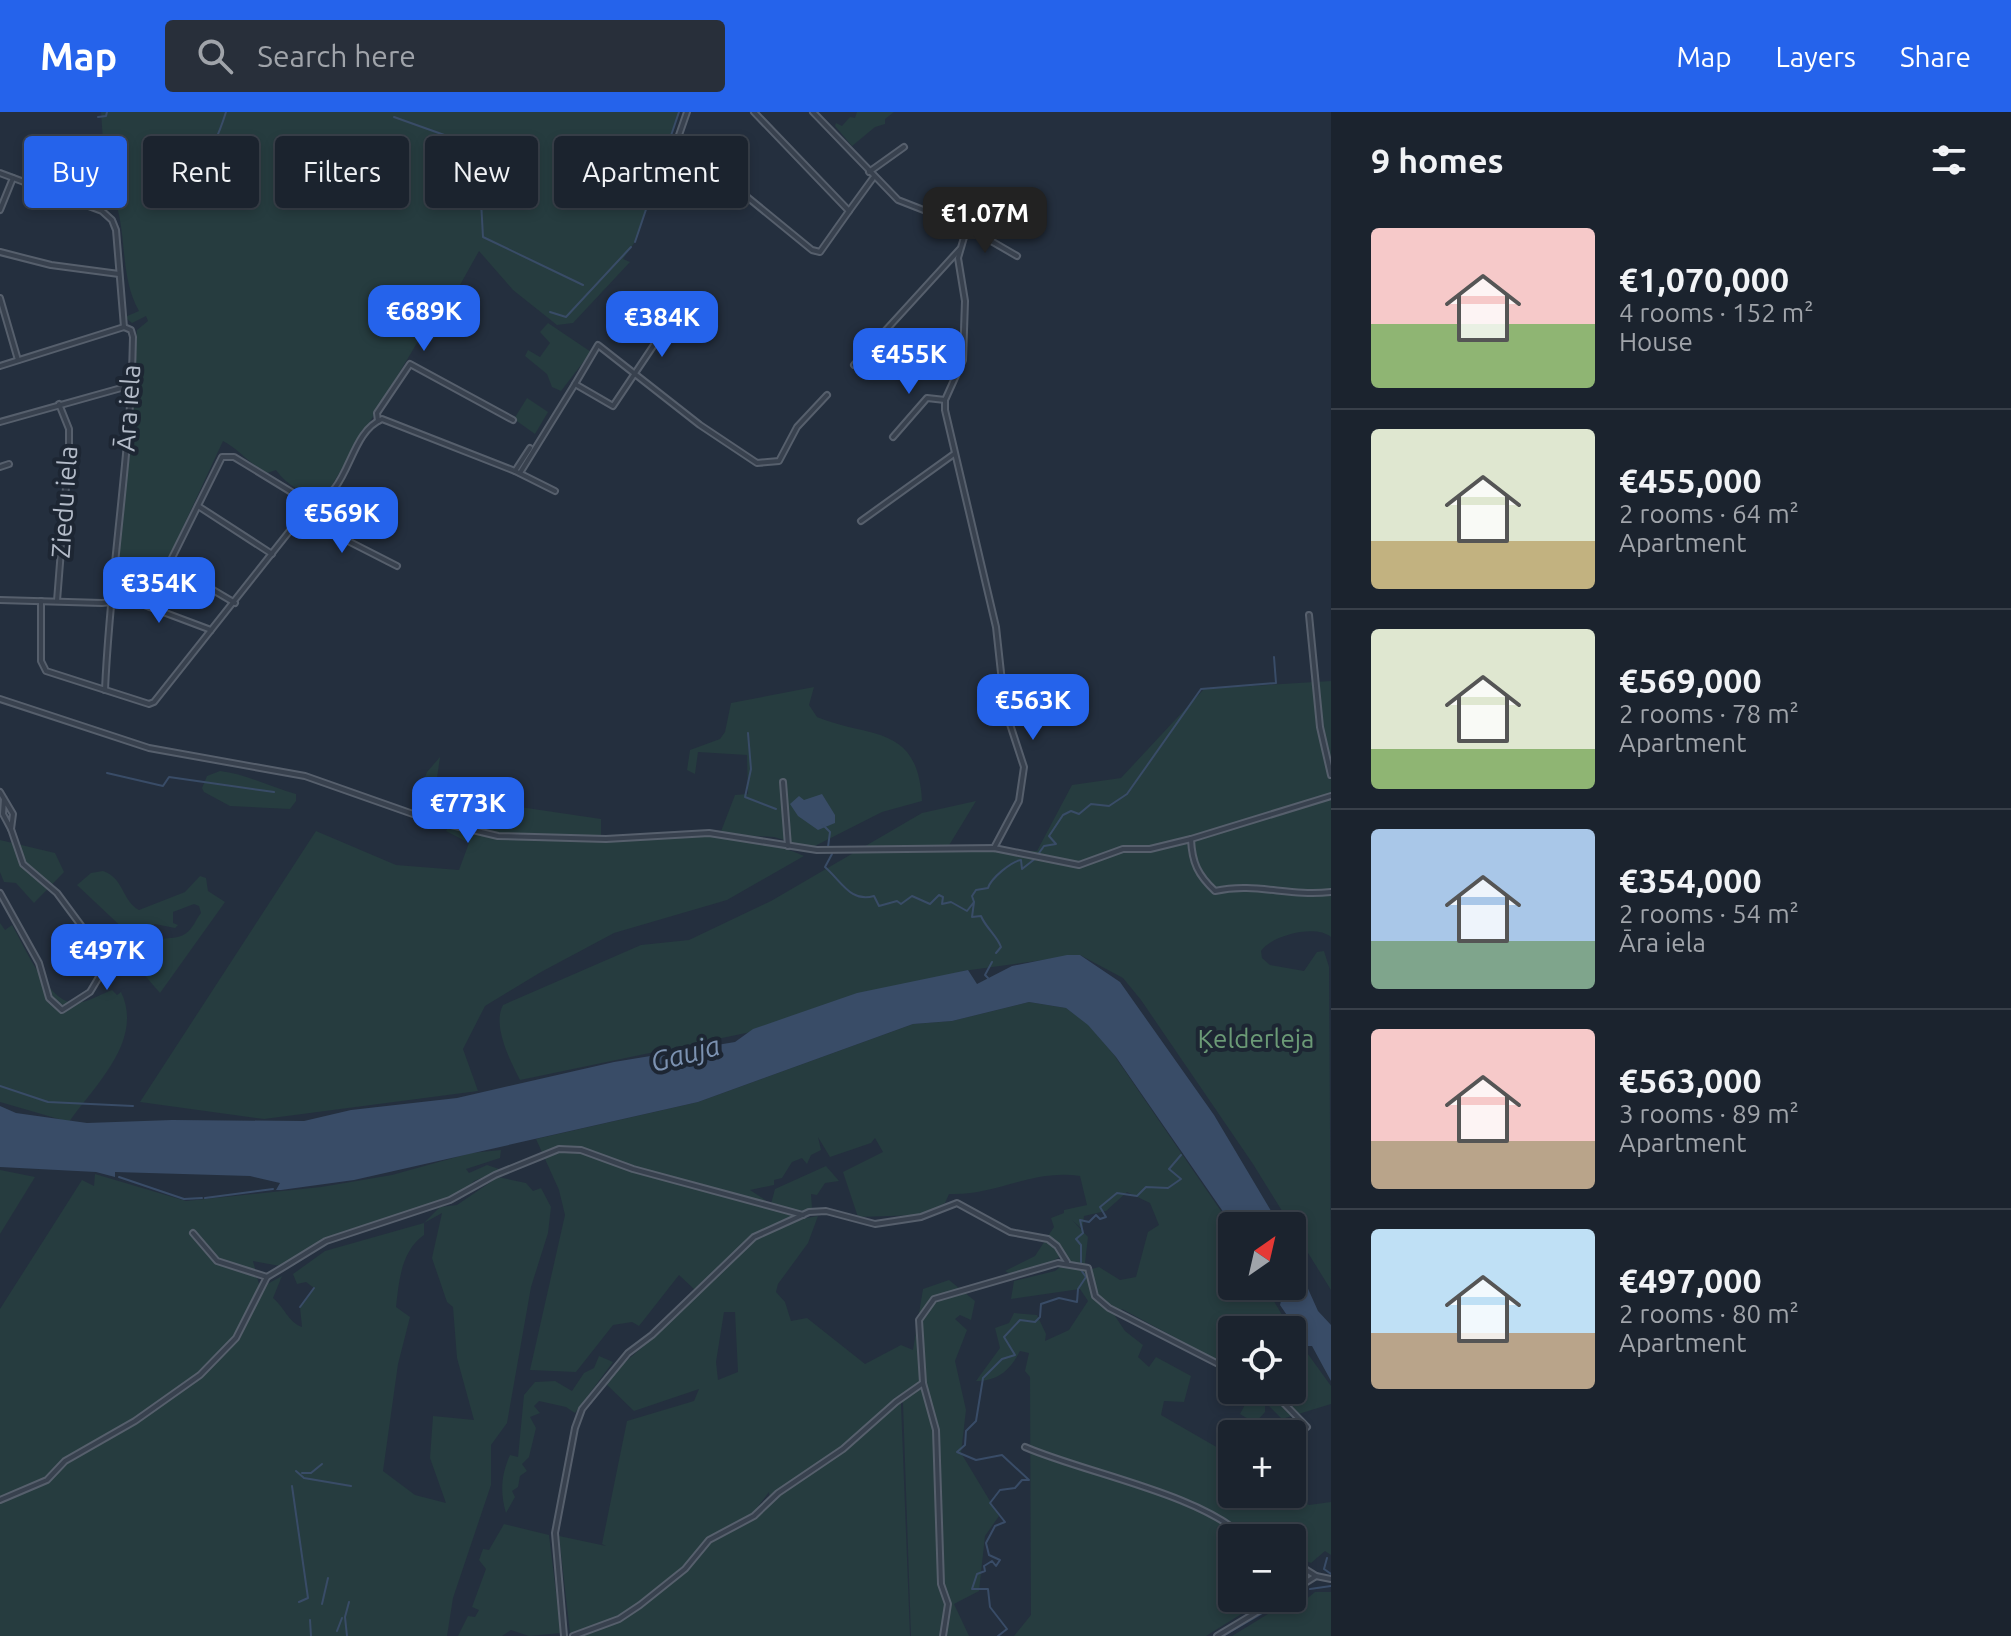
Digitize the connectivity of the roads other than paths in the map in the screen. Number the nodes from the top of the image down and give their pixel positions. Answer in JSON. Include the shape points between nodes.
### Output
{"nodes":[{"id":1,"x":687,"y":112,"type":"edge"},
{"id":2,"x":754,"y":112,"type":"edge"},
{"id":3,"x":813,"y":112,"type":"edge"},
{"id":4,"x":904,"y":147,"type":"dead end"},
{"id":5,"x":0,"y":173,"type":"edge"},
{"id":6,"x":871,"y":174,"type":"junction"},
{"id":7,"x":13,"y":178,"type":"junction"},
{"id":8,"x":0,"y":210,"type":"edge"},
{"id":9,"x":849,"y":211,"type":"junction"},
{"id":10,"x":967,"y":227,"type":"junction"},
{"id":11,"x":961,"y":247,"type":"junction"},
{"id":12,"x":0,"y":252,"type":"edge"},
{"id":13,"x":1017,"y":256,"type":"dead end"},
{"id":14,"x":119,"y":274,"type":"junction"},
{"id":15,"x":0,"y":298,"type":"edge"},
{"id":16,"x":1,"y":312,"type":"edge"},
{"id":17,"x":124,"y":327,"type":"junction"},
{"id":18,"x":666,"y":327,"type":"dead end"},
{"id":19,"x":18,"y":360,"type":"junction"},
{"id":20,"x":854,"y":365,"type":"dead end"},
{"id":21,"x":0,"y":366,"type":"edge"},
{"id":22,"x":634,"y":375,"type":"junction"},
{"id":23,"x":575,"y":384,"type":"junction"},
{"id":24,"x":132,"y":385,"type":"junction"},
{"id":25,"x":827,"y":395,"type":"dead end"},
{"id":26,"x":945,"y":400,"type":"junction"},
{"id":27,"x":59,"y":404,"type":"junction"},
{"id":28,"x":513,"y":420,"type":"dead end"},
{"id":29,"x":378,"y":421,"type":"junction"},
{"id":30,"x":0,"y":422,"type":"edge"},
{"id":31,"x":893,"y":437,"type":"dead end"},
{"id":32,"x":530,"y":448,"type":"dead end"},
{"id":33,"x":954,"y":454,"type":"junction"},
{"id":34,"x":9,"y":464,"type":"dead end"},
{"id":35,"x":0,"y":467,"type":"edge"},
{"id":36,"x":518,"y":472,"type":"junction"},
{"id":37,"x":555,"y":491,"type":"dead end"},
{"id":38,"x":311,"y":504,"type":"junction"},
{"id":39,"x":198,"y":506,"type":"junction"},
{"id":40,"x":301,"y":517,"type":"junction"},
{"id":41,"x":861,"y":521,"type":"dead end"},
{"id":42,"x":272,"y":554,"type":"junction"},
{"id":43,"x":169,"y":564,"type":"junction"},
{"id":44,"x":397,"y":566,"type":"dead end"},
{"id":45,"x":0,"y":600,"type":"edge"},
{"id":46,"x":41,"y":601,"type":"junction"},
{"id":47,"x":57,"y":601,"type":"junction"},
{"id":48,"x":109,"y":601,"type":"junction"},
{"id":49,"x":235,"y":603,"type":"junction"},
{"id":50,"x":143,"y":604,"type":"junction"},
{"id":51,"x":1309,"y":615,"type":"dead end"},
{"id":52,"x":211,"y":630,"type":"junction"},
{"id":53,"x":105,"y":690,"type":"junction"},
{"id":54,"x":0,"y":699,"type":"edge"},
{"id":55,"x":1331,"y":775,"type":"edge"},
{"id":56,"x":783,"y":782,"type":"dead end"},
{"id":57,"x":0,"y":792,"type":"edge"},
{"id":58,"x":1331,"y":796,"type":"edge"},
{"id":59,"x":4,"y":799,"type":"junction"},
{"id":60,"x":11,"y":829,"type":"junction"},
{"id":61,"x":1191,"y":839,"type":"junction"},
{"id":62,"x":788,"y":846,"type":"junction"},
{"id":63,"x":994,"y":848,"type":"junction"},
{"id":64,"x":1331,"y":892,"type":"edge"},
{"id":65,"x":0,"y":893,"type":"edge"},
{"id":66,"x":803,"y":1215,"type":"junction"},
{"id":67,"x":193,"y":1233,"type":"dead end"},
{"id":68,"x":1067,"y":1262,"type":"junction"},
{"id":69,"x":259,"y":1275,"type":"junction"},
{"id":70,"x":267,"y":1277,"type":"junction"},
{"id":71,"x":264,"y":1286,"type":"junction"},
{"id":72,"x":1218,"y":1364,"type":"edge"},
{"id":73,"x":923,"y":1383,"type":"junction"},
{"id":74,"x":1285,"y":1404,"type":"edge"},
{"id":75,"x":1307,"y":1427,"type":"dead end"},
{"id":76,"x":1025,"y":1447,"type":"dead end"},
{"id":77,"x":0,"y":1500,"type":"edge"},
{"id":78,"x":1228,"y":1524,"type":"edge"},
{"id":79,"x":1306,"y":1570,"type":"edge"},
{"id":80,"x":1316,"y":1576,"type":"junction"},
{"id":81,"x":1331,"y":1579,"type":"edge"},
{"id":82,"x":1306,"y":1582,"type":"edge"},
{"id":83,"x":1257,"y":1612,"type":"edge"},
{"id":84,"x":564,"y":1636,"type":"edge"},
{"id":85,"x":573,"y":1636,"type":"edge"},
{"id":86,"x":943,"y":1636,"type":"edge"},
{"id":87,"x":1217,"y":1636,"type":"edge"}],
"edges":[{"from":1,"to":9,"type":"street","via":[[680,142],[812,250],[825,247]]},
{"from":2,"to":9,"type":"street"},
{"from":3,"to":6,"type":"street"},
{"from":4,"to":6,"type":"street"},
{"from":5,"to":7,"type":"street"},
{"from":6,"to":9,"type":"street"},
{"from":6,"to":10,"type":"street","via":[[898,200]]},
{"from":7,"to":8,"type":"street"},
{"from":7,"to":14,"type":"street","name":"Āra iela","via":[[102,211],[112,220]]},
{"from":10,"to":11,"type":"street"},
{"from":10,"to":13,"type":"street"},
{"from":11,"to":20,"type":"street"},
{"from":11,"to":26,"type":"street","via":[[963,360]]},
{"from":12,"to":14,"type":"street"},
{"from":14,"to":17,"type":"street","name":"Āra iela"},
{"from":15,"to":16,"type":"street"},
{"from":16,"to":19,"type":"street"},
{"from":17,"to":19,"type":"street"},
{"from":17,"to":24,"type":"street","name":"Āra iela","via":[[133,337]]},
{"from":18,"to":22,"type":"street"},
{"from":19,"to":21,"type":"street"},
{"from":22,"to":23,"type":"street","via":[[611,406]]},
{"from":22,"to":23,"type":"street","via":[[598,345]]},
{"from":22,"to":25,"type":"street","via":[[757,463],[779,461],[797,427]]},
{"from":23,"to":36,"type":"street"},
{"from":24,"to":27,"type":"street"},
{"from":24,"to":48,"type":"street","name":"Āra iela"},
{"from":26,"to":31,"type":"street","via":[[927,398]]},
{"from":26,"to":33,"type":"street"},
{"from":27,"to":30,"type":"street"},
{"from":27,"to":47,"type":"street","name":"Ziedu iela","via":[[69,429],[69,449]]},
{"from":28,"to":29,"type":"street","via":[[410,364],[377,413]]},
{"from":29,"to":36,"type":"street"},
{"from":29,"to":38,"type":"street","via":[[332,491]]},
{"from":32,"to":36,"type":"street"},
{"from":33,"to":41,"type":"street"},
{"from":33,"to":63,"type":"street","via":[[996,627],[1005,709],[1024,767],[1019,801]]},
{"from":34,"to":35,"type":"street"},
{"from":36,"to":37,"type":"street"},
{"from":38,"to":39,"type":"street","via":[[226,455]]},
{"from":38,"to":40,"type":"street"},
{"from":39,"to":42,"type":"street"},
{"from":39,"to":43,"type":"street"},
{"from":40,"to":42,"type":"street"},
{"from":40,"to":44,"type":"street"},
{"from":42,"to":49,"type":"street"},
{"from":43,"to":49,"type":"street"},
{"from":43,"to":50,"type":"street"},
{"from":45,"to":46,"type":"street"},
{"from":46,"to":47,"type":"street"},
{"from":46,"to":53,"type":"street","via":[[41,667]]},
{"from":47,"to":48,"type":"street"},
{"from":48,"to":50,"type":"street"},
{"from":48,"to":53,"type":"street","name":"Āra iela"},
{"from":49,"to":52,"type":"street"},
{"from":50,"to":52,"type":"street"},
{"from":51,"to":55,"type":"street","via":[[1320,727]]},
{"from":52,"to":53,"type":"street","via":[[154,702]]},
{"from":54,"to":62,"type":"street","via":[[137,744],[305,776],[430,820],[498,836],[606,839],[709,833]]},
{"from":56,"to":62,"type":"street"},
{"from":57,"to":59,"type":"street"},
{"from":58,"to":61,"type":"street"},
{"from":59,"to":60,"type":"street","via":[[3,814]]},
{"from":59,"to":60,"type":"street","via":[[13,814]]},
{"from":60,"to":65,"type":"street","via":[[23,864],[57,893],[108,962],[90,992],[62,1010],[55,1006],[39,963]]},
{"from":61,"to":63,"type":"street","via":[[1123,849],[1079,865]]},
{"from":61,"to":64,"type":"street","via":[[1196,869],[1215,891],[1244,885],[1303,896]]},
{"from":62,"to":63,"type":"street","via":[[902,852]]},
{"from":66,"to":68,"type":"street","via":[[826,1211],[875,1224],[921,1217],[957,1203],[1010,1232],[1048,1239]]},
{"from":66,"to":70,"type":"street","via":[[567,1147],[495,1175],[450,1200],[326,1241]]},
{"from":66,"to":84,"type":"street","via":[[734,1252],[628,1353],[582,1409],[555,1533]]},
{"from":67,"to":69,"type":"street","via":[[217,1261]]},
{"from":68,"to":72,"type":"street","via":[[1085,1266],[1095,1296],[1109,1308]]},
{"from":68,"to":73,"type":"street","via":[[934,1299],[919,1320]]},
{"from":69,"to":70,"type":"street"},
{"from":69,"to":71,"type":"street"},
{"from":70,"to":71,"type":"street"},
{"from":71,"to":77,"type":"street","via":[[236,1338],[200,1375],[65,1461],[39,1485]]},
{"from":73,"to":85,"type":"street","via":[[754,1516],[709,1540],[685,1569],[640,1605]]},
{"from":73,"to":86,"type":"street","via":[[936,1430],[941,1584],[948,1604]]},
{"from":74,"to":75,"type":"street"},
{"from":76,"to":78,"type":"street","via":[[1158,1492]]},
{"from":79,"to":80,"type":"street"},
{"from":80,"to":81,"type":"street"},
{"from":80,"to":82,"type":"street"},
{"from":83,"to":87,"type":"street"}]}
